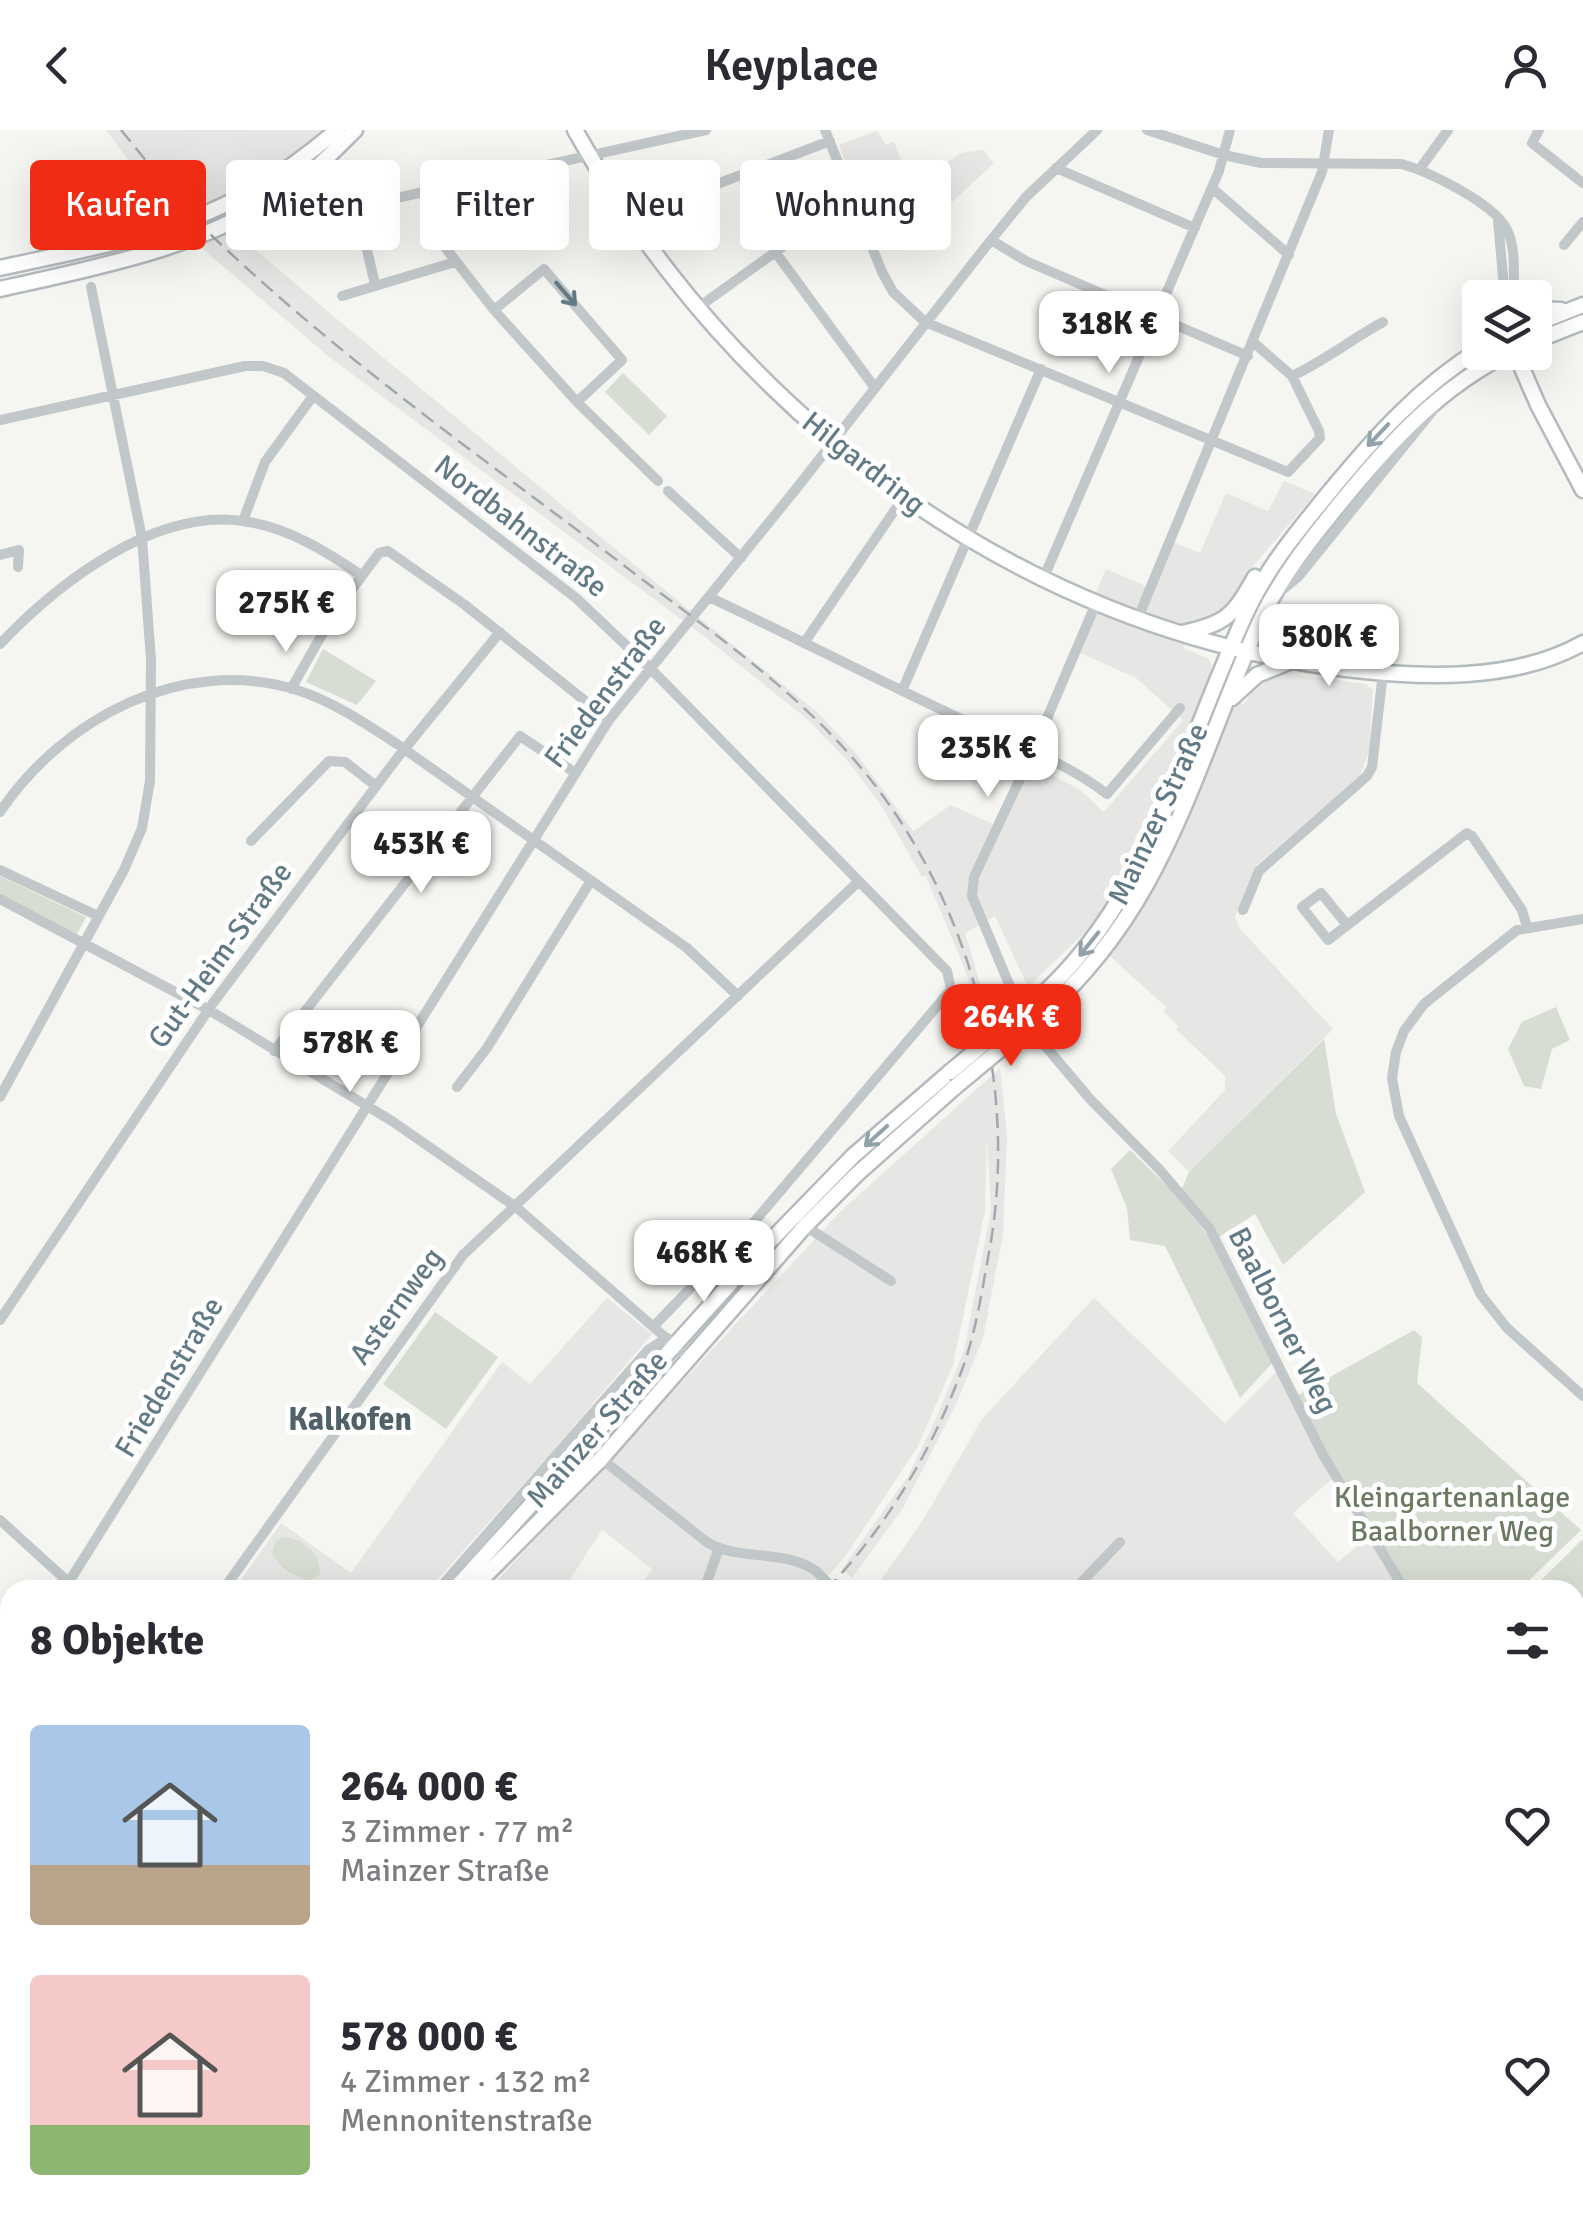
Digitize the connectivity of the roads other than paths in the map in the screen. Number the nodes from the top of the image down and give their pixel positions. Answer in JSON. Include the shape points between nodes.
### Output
{"nodes":[{"id":1,"x":337,"y":130,"type":"edge"},
{"id":2,"x":356,"y":130,"type":"edge"},
{"id":3,"x":575,"y":130,"type":"edge"},
{"id":4,"x":706,"y":130,"type":"edge"},
{"id":5,"x":1097,"y":130,"type":"edge"},
{"id":6,"x":1147,"y":130,"type":"edge"},
{"id":7,"x":1230,"y":130,"type":"edge"},
{"id":8,"x":1329,"y":130,"type":"edge"},
{"id":9,"x":1448,"y":130,"type":"edge"},
{"id":10,"x":1539,"y":130,"type":"edge"},
{"id":11,"x":666,"y":134,"type":"edge"},
{"id":12,"x":828,"y":136,"type":"edge"},
{"id":13,"x":1224,"y":156,"type":"junction"},
{"id":14,"x":590,"y":157,"type":"junction"},
{"id":15,"x":299,"y":160,"type":"edge"},
{"id":16,"x":325,"y":160,"type":"edge"},
{"id":17,"x":592,"y":160,"type":"edge"},
{"id":18,"x":837,"y":160,"type":"edge"},
{"id":19,"x":569,"y":162,"type":"edge"},
{"id":20,"x":1324,"y":165,"type":"junction"},
{"id":21,"x":1056,"y":168,"type":"junction"},
{"id":22,"x":1418,"y":170,"type":"junction"},
{"id":23,"x":720,"y":180,"type":"edge"},
{"id":24,"x":1583,"y":183,"type":"edge"},
{"id":25,"x":1212,"y":188,"type":"junction"},
{"id":26,"x":226,"y":205,"type":"edge"},
{"id":27,"x":1583,"y":222,"type":"edge"},
{"id":28,"x":226,"y":223,"type":"edge"},
{"id":29,"x":1195,"y":228,"type":"junction"},
{"id":30,"x":991,"y":240,"type":"junction"},
{"id":31,"x":1564,"y":245,"type":"dead end"},
{"id":32,"x":368,"y":250,"type":"edge"},
{"id":33,"x":447,"y":250,"type":"edge"},
{"id":34,"x":652,"y":250,"type":"edge"},
{"id":35,"x":779,"y":250,"type":"edge"},
{"id":36,"x":875,"y":250,"type":"edge"},
{"id":37,"x":776,"y":252,"type":"junction"},
{"id":38,"x":61,"y":255,"type":"junction"},
{"id":39,"x":1289,"y":255,"type":"junction"},
{"id":40,"x":455,"y":262,"type":"junction"},
{"id":41,"x":0,"y":268,"type":"edge"},
{"id":42,"x":66,"y":274,"type":"junction"},
{"id":43,"x":1512,"y":280,"type":"edge"},
{"id":44,"x":376,"y":284,"type":"junction"},
{"id":45,"x":91,"y":287,"type":"dead end"},
{"id":46,"x":0,"y":289,"type":"edge"},
{"id":47,"x":342,"y":296,"type":"dead end"},
{"id":48,"x":1577,"y":307,"type":"edge"},
{"id":49,"x":696,"y":308,"type":"junction"},
{"id":50,"x":1552,"y":308,"type":"edge"},
{"id":51,"x":494,"y":310,"type":"junction"},
{"id":52,"x":1552,"y":317,"type":"edge"},
{"id":53,"x":1157,"y":318,"type":"junction"},
{"id":54,"x":925,"y":322,"type":"junction"},
{"id":55,"x":1384,"y":322,"type":"dead end"},
{"id":56,"x":1583,"y":322,"type":"edge"},
{"id":57,"x":1552,"y":334,"type":"edge"},
{"id":58,"x":1253,"y":342,"type":"junction"},
{"id":59,"x":1248,"y":356,"type":"junction"},
{"id":60,"x":1462,"y":361,"type":"edge"},
{"id":61,"x":1041,"y":369,"type":"junction"},
{"id":62,"x":1478,"y":370,"type":"edge"},
{"id":63,"x":1521,"y":370,"type":"edge"},
{"id":64,"x":1292,"y":376,"type":"junction"},
{"id":65,"x":875,"y":388,"type":"junction"},
{"id":66,"x":113,"y":395,"type":"junction"},
{"id":67,"x":313,"y":396,"type":"junction"},
{"id":68,"x":577,"y":402,"type":"junction"},
{"id":69,"x":1120,"y":403,"type":"junction"},
{"id":70,"x":0,"y":420,"type":"edge"},
{"id":71,"x":1212,"y":441,"type":"junction"},
{"id":72,"x":832,"y":444,"type":"junction"},
{"id":73,"x":658,"y":481,"type":"dead end"},
{"id":74,"x":1583,"y":490,"type":"edge"},
{"id":75,"x":668,"y":491,"type":"dead end"},
{"id":76,"x":903,"y":498,"type":"junction"},
{"id":77,"x":242,"y":521,"type":"junction"},
{"id":78,"x":142,"y":538,"type":"junction"},
{"id":79,"x":969,"y":539,"type":"junction"},
{"id":80,"x":1287,"y":544,"type":"junction"},
{"id":81,"x":0,"y":555,"type":"edge"},
{"id":82,"x":741,"y":558,"type":"junction"},
{"id":83,"x":18,"y":567,"type":"dead end"},
{"id":84,"x":361,"y":575,"type":"junction"},
{"id":85,"x":1044,"y":577,"type":"junction"},
{"id":86,"x":709,"y":597,"type":"junction"},
{"id":87,"x":1097,"y":601,"type":"junction"},
{"id":88,"x":1138,"y":618,"type":"junction"},
{"id":89,"x":500,"y":632,"type":"junction"},
{"id":90,"x":1180,"y":634,"type":"junction"},
{"id":91,"x":804,"y":643,"type":"junction"},
{"id":92,"x":0,"y":644,"type":"edge"},
{"id":93,"x":1582,"y":644,"type":"edge"},
{"id":94,"x":1230,"y":648,"type":"junction"},
{"id":95,"x":1248,"y":652,"type":"junction"},
{"id":96,"x":1292,"y":661,"type":"junction"},
{"id":97,"x":651,"y":669,"type":"junction"},
{"id":98,"x":1384,"y":673,"type":"junction"},
{"id":99,"x":292,"y":689,"type":"junction"},
{"id":100,"x":902,"y":691,"type":"junction"},
{"id":101,"x":150,"y":693,"type":"junction"},
{"id":102,"x":1228,"y":702,"type":"junction"},
{"id":103,"x":1180,"y":708,"type":"dead end"},
{"id":104,"x":609,"y":720,"type":"junction"},
{"id":105,"x":403,"y":750,"type":"junction"},
{"id":106,"x":1033,"y":752,"type":"junction"},
{"id":107,"x":574,"y":772,"type":"junction"},
{"id":108,"x":376,"y":786,"type":"junction"},
{"id":109,"x":472,"y":798,"type":"junction"},
{"id":110,"x":0,"y":812,"type":"edge"},
{"id":111,"x":251,"y":840,"type":"dead end"},
{"id":112,"x":532,"y":841,"type":"junction"},
{"id":113,"x":0,"y":870,"type":"edge"},
{"id":114,"x":859,"y":881,"type":"junction"},
{"id":115,"x":590,"y":882,"type":"junction"},
{"id":116,"x":0,"y":899,"type":"edge"},
{"id":117,"x":1244,"y":910,"type":"dead end"},
{"id":118,"x":98,"y":916,"type":"junction"},
{"id":119,"x":1583,"y":919,"type":"edge"},
{"id":120,"x":1347,"y":925,"type":"junction"},
{"id":121,"x":1527,"y":926,"type":"junction"},
{"id":122,"x":84,"y":942,"type":"junction"},
{"id":123,"x":951,"y":989,"type":"joint"},
{"id":124,"x":738,"y":996,"type":"junction"},
{"id":125,"x":209,"y":1010,"type":"junction"},
{"id":126,"x":1035,"y":1010,"type":"junction"},
{"id":127,"x":274,"y":1051,"type":"junction"},
{"id":128,"x":457,"y":1087,"type":"dead end"},
{"id":129,"x":0,"y":1098,"type":"edge"},
{"id":130,"x":366,"y":1107,"type":"junction"},
{"id":131,"x":516,"y":1207,"type":"junction"},
{"id":132,"x":805,"y":1226,"type":"junction"},
{"id":133,"x":891,"y":1281,"type":"dead end"},
{"id":134,"x":0,"y":1320,"type":"edge"},
{"id":135,"x":654,"y":1326,"type":"junction"},
{"id":136,"x":670,"y":1341,"type":"junction"},
{"id":137,"x":689,"y":1358,"type":"junction"},
{"id":138,"x":1583,"y":1396,"type":"edge"},
{"id":139,"x":585,"y":1446,"type":"junction"},
{"id":140,"x":600,"y":1459,"type":"junction"},
{"id":141,"x":0,"y":1520,"type":"edge"},
{"id":142,"x":1120,"y":1542,"type":"dead end"},
{"id":143,"x":718,"y":1548,"type":"junction"},
{"id":144,"x":62,"y":1580,"type":"edge"},
{"id":145,"x":75,"y":1580,"type":"edge"},
{"id":146,"x":230,"y":1580,"type":"edge"},
{"id":147,"x":447,"y":1580,"type":"edge"},
{"id":148,"x":463,"y":1580,"type":"edge"},
{"id":149,"x":481,"y":1580,"type":"edge"},
{"id":150,"x":707,"y":1580,"type":"edge"},
{"id":151,"x":825,"y":1580,"type":"edge"},
{"id":152,"x":1084,"y":1580,"type":"edge"},
{"id":153,"x":1399,"y":1580,"type":"edge"}],
"edges":[{"from":1,"to":15,"type":"main road"},
{"from":2,"to":16,"type":"main road"},
{"from":3,"to":14,"type":"main road","name":"Hilgardring"},
{"from":4,"to":11,"type":"street"},
{"from":5,"to":21,"type":"street","name":"Friedenstraße"},
{"from":6,"to":13,"type":"street"},
{"from":7,"to":13,"type":"street"},
{"from":8,"to":20,"type":"street"},
{"from":9,"to":22,"type":"street"},
{"from":10,"to":24,"type":"street","via":[[1532,143]]},
{"from":11,"to":14,"type":"street"},
{"from":12,"to":18,"type":"street"},
{"from":12,"to":23,"type":"street"},
{"from":13,"to":20,"type":"street"},
{"from":13,"to":25,"type":"street"},
{"from":14,"to":17,"type":"main road","name":"Hilgardring"},
{"from":14,"to":19,"type":"street"},
{"from":20,"to":22,"type":"street","via":[[1400,164]]},
{"from":20,"to":39,"type":"street"},
{"from":21,"to":29,"type":"street"},
{"from":21,"to":30,"type":"street","name":"Friedenstraße"},
{"from":22,"to":43,"type":"street","via":[[1496,215],[1510,240]]},
{"from":25,"to":29,"type":"street"},
{"from":25,"to":39,"type":"street"},
{"from":26,"to":38,"type":"main road","via":[[134,239]]},
{"from":27,"to":31,"type":"street"},
{"from":28,"to":42,"type":"main road"},
{"from":29,"to":53,"type":"street"},
{"from":30,"to":53,"type":"street"},
{"from":30,"to":54,"type":"street","name":"Friedenstraße"},
{"from":32,"to":44,"type":"street"},
{"from":33,"to":40,"type":"street"},
{"from":34,"to":49,"type":"main road","name":"Hilgardring"},
{"from":35,"to":37,"type":"street"},
{"from":36,"to":54,"type":"street","via":[[893,292]]},
{"from":37,"to":49,"type":"street"},
{"from":37,"to":65,"type":"street"},
{"from":38,"to":41,"type":"main road"},
{"from":38,"to":42,"type":"main road"},
{"from":39,"to":58,"type":"street"},
{"from":40,"to":44,"type":"street"},
{"from":40,"to":51,"type":"street"},
{"from":42,"to":46,"type":"main road"},
{"from":44,"to":47,"type":"street"},
{"from":45,"to":66,"type":"street"},
{"from":48,"to":50,"type":"main road"},
{"from":48,"to":52,"type":"main road"},
{"from":49,"to":72,"type":"main road","name":"Hilgardring"},
{"from":51,"to":68,"type":"street"},
{"from":51,"to":68,"type":"street","one_way":true,"via":[[544,270],[622,360]]},
{"from":53,"to":59,"type":"street"},
{"from":53,"to":69,"type":"street"},
{"from":54,"to":61,"type":"street"},
{"from":54,"to":65,"type":"street","name":"Friedenstraße"},
{"from":55,"to":64,"type":"street"},
{"from":56,"to":57,"type":"main road"},
{"from":58,"to":59,"type":"street"},
{"from":58,"to":64,"type":"street"},
{"from":59,"to":71,"type":"street"},
{"from":60,"to":80,"type":"main road","name":"Mainzer Straße","one_way":true,"via":[[1403,409]]},
{"from":61,"to":69,"type":"street"},
{"from":61,"to":79,"type":"street"},
{"from":62,"to":95,"type":"main road","name":"Mainzer Straße","via":[[1410,421],[1298,554]]},
{"from":63,"to":74,"type":"main road"},
{"from":64,"to":71,"type":"street","via":[[1320,438],[1288,472]]},
{"from":65,"to":72,"type":"street","name":"Friedenstraße"},
{"from":66,"to":67,"type":"street","name":"Nordbahnstraße","via":[[263,366]]},
{"from":66,"to":70,"type":"street","name":"Nordbahnstraße"},
{"from":66,"to":78,"type":"street"},
{"from":67,"to":77,"type":"street","via":[[265,462]]},
{"from":67,"to":97,"type":"street","name":"Nordbahnstraße","via":[[576,598]]},
{"from":68,"to":73,"type":"street"},
{"from":69,"to":71,"type":"street"},
{"from":69,"to":85,"type":"street"},
{"from":71,"to":88,"type":"street"},
{"from":72,"to":76,"type":"main road","name":"Hilgardring"},
{"from":72,"to":82,"type":"street","name":"Friedenstraße"},
{"from":75,"to":82,"type":"street"},
{"from":76,"to":79,"type":"main road","name":"Hilgardring"},
{"from":76,"to":91,"type":"street"},
{"from":77,"to":78,"type":"street"},
{"from":77,"to":84,"type":"street","via":[[302,540]]},
{"from":78,"to":92,"type":"street","via":[[47,598]]},
{"from":78,"to":101,"type":"street"},
{"from":79,"to":85,"type":"main road","name":"Hilgardring"},
{"from":79,"to":100,"type":"street"},
{"from":80,"to":90,"type":"main road","via":[[1264,564],[1230,616]]},
{"from":80,"to":94,"type":"main road","name":"Mainzer Straße"},
{"from":81,"to":83,"type":"street","via":[[19,550]]},
{"from":82,"to":86,"type":"street","name":"Friedenstraße"},
{"from":84,"to":89,"type":"street","via":[[388,551]]},
{"from":84,"to":99,"type":"street"},
{"from":85,"to":87,"type":"main road","name":"Hilgardring"},
{"from":86,"to":91,"type":"street"},
{"from":86,"to":97,"type":"street","name":"Friedenstraße"},
{"from":87,"to":88,"type":"main road","name":"Hilgardring"},
{"from":87,"to":106,"type":"street","name":"Baalborner Weg"},
{"from":88,"to":90,"type":"main road","name":"Hilgardring"},
{"from":89,"to":104,"type":"street"},
{"from":89,"to":105,"type":"street","name":"Gut-Heim-Straße"},
{"from":90,"to":94,"type":"main road","name":"Hilgardring"},
{"from":91,"to":100,"type":"street"},
{"from":93,"to":98,"type":"main road","name":"Hilgardring","via":[[1469,674]]},
{"from":94,"to":95,"type":"main road","name":"Hilgardring"},
{"from":94,"to":126,"type":"main road","name":"Mainzer Straße","one_way":true,"via":[[1173,795],[1124,894]]},
{"from":95,"to":96,"type":"main road","name":"Hilgardring"},
{"from":95,"to":102,"type":"main road","name":"Mainzer Straße"},
{"from":96,"to":98,"type":"main road","name":"Hilgardring"},
{"from":96,"to":102,"type":"main road","via":[[1257,674]]},
{"from":97,"to":104,"type":"street","name":"Friedenstraße"},
{"from":97,"to":114,"type":"street","name":"Nordbahnstraße"},
{"from":98,"to":117,"type":"street","via":[[1367,776],[1259,871]]},
{"from":99,"to":101,"type":"street","via":[[248,679],[206,680]]},
{"from":99,"to":105,"type":"street","via":[[354,716]]},
{"from":100,"to":106,"type":"street"},
{"from":101,"to":110,"type":"street","via":[[51,753]]},
{"from":101,"to":118,"type":"street","via":[[150,781],[142,828]]},
{"from":102,"to":126,"type":"main road","name":"Mainzer Straße","via":[[1176,829],[1135,907],[1084,975]]},
{"from":103,"to":106,"type":"street","name":"Mainzer Straße","via":[[1106,794]]},
{"from":104,"to":107,"type":"street","name":"Friedenstraße"},
{"from":105,"to":108,"type":"street","name":"Gut-Heim-Straße"},
{"from":105,"to":109,"type":"street"},
{"from":106,"to":153,"type":"street","name":"Baalborner Weg","via":[[970,887],[1015,1000],[1040,1042],[1210,1229],[1323,1455]]},
{"from":107,"to":109,"type":"street","via":[[520,736]]},
{"from":107,"to":112,"type":"street","name":"Friedenstraße"},
{"from":108,"to":111,"type":"street","via":[[345,762],[329,761]]},
{"from":108,"to":125,"type":"street","name":"Gut-Heim-Straße"},
{"from":109,"to":112,"type":"street"},
{"from":109,"to":127,"type":"street"},
{"from":112,"to":115,"type":"street"},
{"from":112,"to":130,"type":"street","name":"Friedenstraße"},
{"from":113,"to":118,"type":"street"},
{"from":114,"to":123,"type":"street","name":"Nordbahnstraße","via":[[947,971]]},
{"from":114,"to":124,"type":"street","name":"Asternweg"},
{"from":115,"to":124,"type":"street","via":[[687,948]]},
{"from":115,"to":128,"type":"street"},
{"from":116,"to":122,"type":"street"},
{"from":118,"to":122,"type":"street"},
{"from":119,"to":121,"type":"street"},
{"from":120,"to":120,"type":"street","via":[[1321,893],[1302,907],[1328,940]]},
{"from":120,"to":121,"type":"street","via":[[1466,833]]},
{"from":121,"to":138,"type":"street","via":[[1413,1017],[1396,1052],[1394,1098],[1481,1296],[1506,1328]]},
{"from":122,"to":125,"type":"street"},
{"from":122,"to":129,"type":"street"},
{"from":123,"to":135,"type":"street","name":"Mainzer Straße","via":[[726,1252]]},
{"from":124,"to":131,"type":"street","name":"Asternweg"},
{"from":125,"to":127,"type":"street"},
{"from":125,"to":134,"type":"street","name":"Gut-Heim-Straße"},
{"from":126,"to":132,"type":"main road","name":"Mainzer Straße","bridge":true},
{"from":126,"to":136,"type":"main road","name":"Mainzer Straße","one_way":true,"bridge":true,"via":[[950,1072],[824,1184]]},
{"from":127,"to":130,"type":"street"},
{"from":130,"to":131,"type":"street"},
{"from":130,"to":145,"type":"street","name":"Friedenstraße"},
{"from":131,"to":135,"type":"street"},
{"from":131,"to":146,"type":"street","name":"Asternweg","via":[[446,1276]]},
{"from":132,"to":133,"type":"street"},
{"from":132,"to":137,"type":"main road","name":"Mainzer Straße"},
{"from":135,"to":136,"type":"street"},
{"from":136,"to":137,"type":"street"},
{"from":136,"to":139,"type":"main road","name":"Mainzer Straße"},
{"from":136,"to":147,"type":"street","name":"Mainzer Straße","via":[[648,1350]]},
{"from":137,"to":140,"type":"main road","name":"Mainzer Straße"},
{"from":139,"to":140,"type":"street"},
{"from":139,"to":148,"type":"main road","name":"Mainzer Straße"},
{"from":140,"to":143,"type":"street"},
{"from":140,"to":149,"type":"main road","name":"Mainzer Straße"},
{"from":141,"to":144,"type":"street"},
{"from":142,"to":152,"type":"street"},
{"from":143,"to":150,"type":"street"},
{"from":143,"to":151,"type":"street","bridge":true,"via":[[804,1563]]}]}
